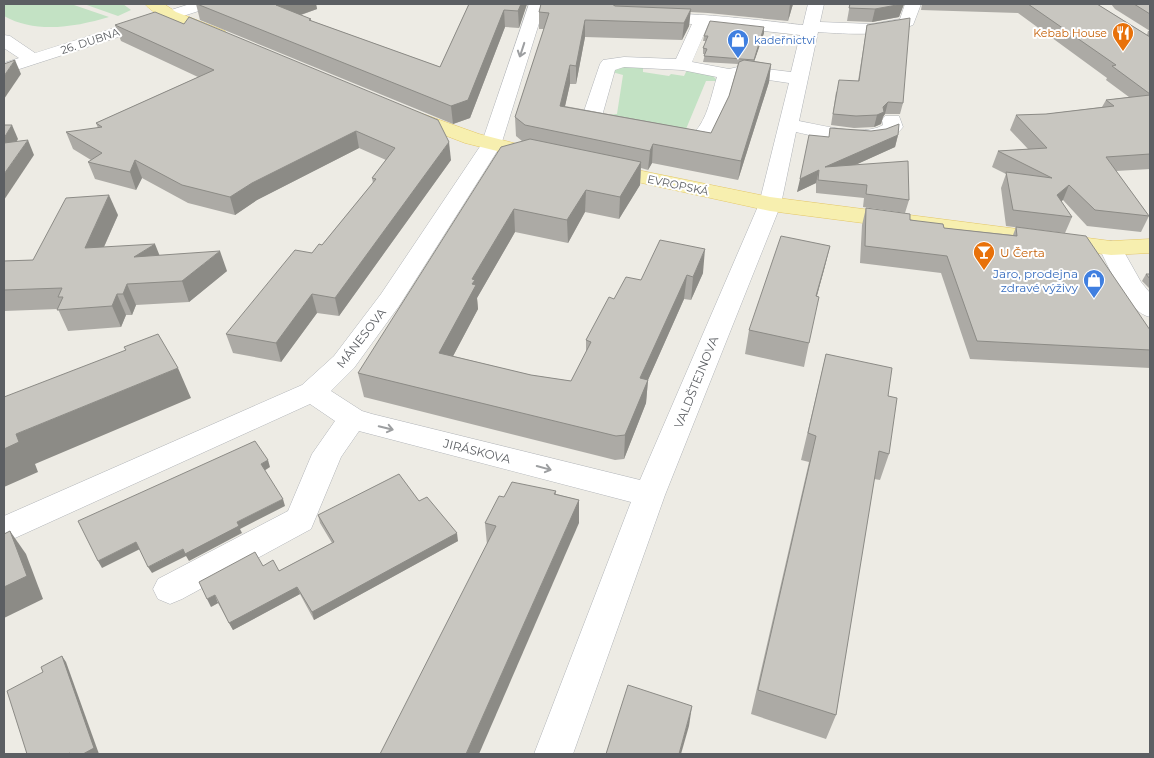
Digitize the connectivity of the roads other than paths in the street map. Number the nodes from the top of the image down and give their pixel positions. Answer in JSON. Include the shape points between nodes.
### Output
{"nodes":[{"id":1,"x":153,"y":4,"type":"edge"},
{"id":2,"x":205,"y":4,"type":"edge"},
{"id":3,"x":537,"y":4,"type":"edge"},
{"id":4,"x":913,"y":4,"type":"edge"},
{"id":5,"x":170,"y":15,"type":"junction"},
{"id":6,"x":634,"y":17,"type":"edge"},
{"id":7,"x":702,"y":20,"type":"junction"},
{"id":8,"x":813,"y":20,"type":"edge"},
{"id":9,"x":4,"y":40,"type":"edge"},
{"id":10,"x":239,"y":43,"type":"edge"},
{"id":11,"x":633,"y":49,"type":"dead end"},
{"id":12,"x":684,"y":59,"type":"junction"},
{"id":13,"x":33,"y":60,"type":"junction"},
{"id":14,"x":4,"y":69,"type":"edge"},
{"id":15,"x":727,"y":74,"type":"junction"},
{"id":16,"x":799,"y":79,"type":"junction"},
{"id":17,"x":391,"y":107,"type":"edge"},
{"id":18,"x":892,"y":120,"type":"dead end"},
{"id":19,"x":788,"y":125,"type":"junction"},
{"id":20,"x":490,"y":145,"type":"junction"},
{"id":21,"x":770,"y":204,"type":"junction"},
{"id":22,"x":1150,"y":246,"type":"edge"},
{"id":23,"x":1111,"y":248,"type":"junction"},
{"id":24,"x":1150,"y":309,"type":"edge"},
{"id":25,"x":312,"y":392,"type":"junction"},
{"id":26,"x":352,"y":418,"type":"junction"},
{"id":27,"x":649,"y":495,"type":"junction"},
{"id":28,"x":4,"y":530,"type":"edge"},
{"id":29,"x":170,"y":589,"type":"dead end"},
{"id":30,"x":554,"y":754,"type":"edge"}],
"edges":[{"from":1,"to":5,"type":"main road"},
{"from":2,"to":5,"type":"street","name":"26. DUBNA"},
{"from":3,"to":20,"type":"street","name":"MÁNESOVA","one_way":true},
{"from":4,"to":8,"type":"street","via":[[907,22],[895,28],[868,29]]},
{"from":5,"to":10,"type":"main road"},
{"from":5,"to":13,"type":"street","name":"26. DUBNA"},
{"from":6,"to":7,"type":"street"},
{"from":7,"to":8,"type":"street"},
{"from":7,"to":12,"type":"street"},
{"from":8,"to":16,"type":"street","name":"VALDŠTEJNOVA"},
{"from":9,"to":13,"type":"street"},
{"from":11,"to":12,"type":"street"},
{"from":12,"to":15,"type":"street"},
{"from":12,"to":15,"type":"street","via":[[624,62],[603,57],[592,117],[599,124],[699,139],[706,133],[718,107]]},
{"from":13,"to":14,"type":"street","name":"26. DUBNA"},
{"from":15,"to":16,"type":"street","via":[[742,71]]},
{"from":16,"to":19,"type":"street","name":"VALDŠTEJNOVA"},
{"from":17,"to":20,"type":"main road","name":"EVROPSKÁ"},
{"from":18,"to":19,"type":"street","via":[[893,127],[887,133],[875,136]]},
{"from":19,"to":21,"type":"street","name":"VALDŠTEJNOVA"},
{"from":20,"to":21,"type":"main road","name":"EVROPSKÁ"},
{"from":20,"to":25,"type":"street","name":"MÁNESOVA","via":[[390,300],[344,362]]},
{"from":21,"to":23,"type":"main road","name":"EVROPSKÁ"},
{"from":21,"to":27,"type":"street","name":"VALDŠTEJNOVA"},
{"from":22,"to":23,"type":"main road","name":"EVROPSKÁ"},
{"from":23,"to":24,"type":"street","via":[[1130,285]]},
{"from":25,"to":26,"type":"street","name":"JIRÁSKOVA"},
{"from":25,"to":28,"type":"street","name":"MÁNESOVA"},
{"from":26,"to":27,"type":"street","name":"JIRÁSKOVA","one_way":true},
{"from":26,"to":29,"type":"street","via":[[327,454],[300,520]]},
{"from":27,"to":30,"type":"street","name":"VALDŠTEJNOVA"}]}
